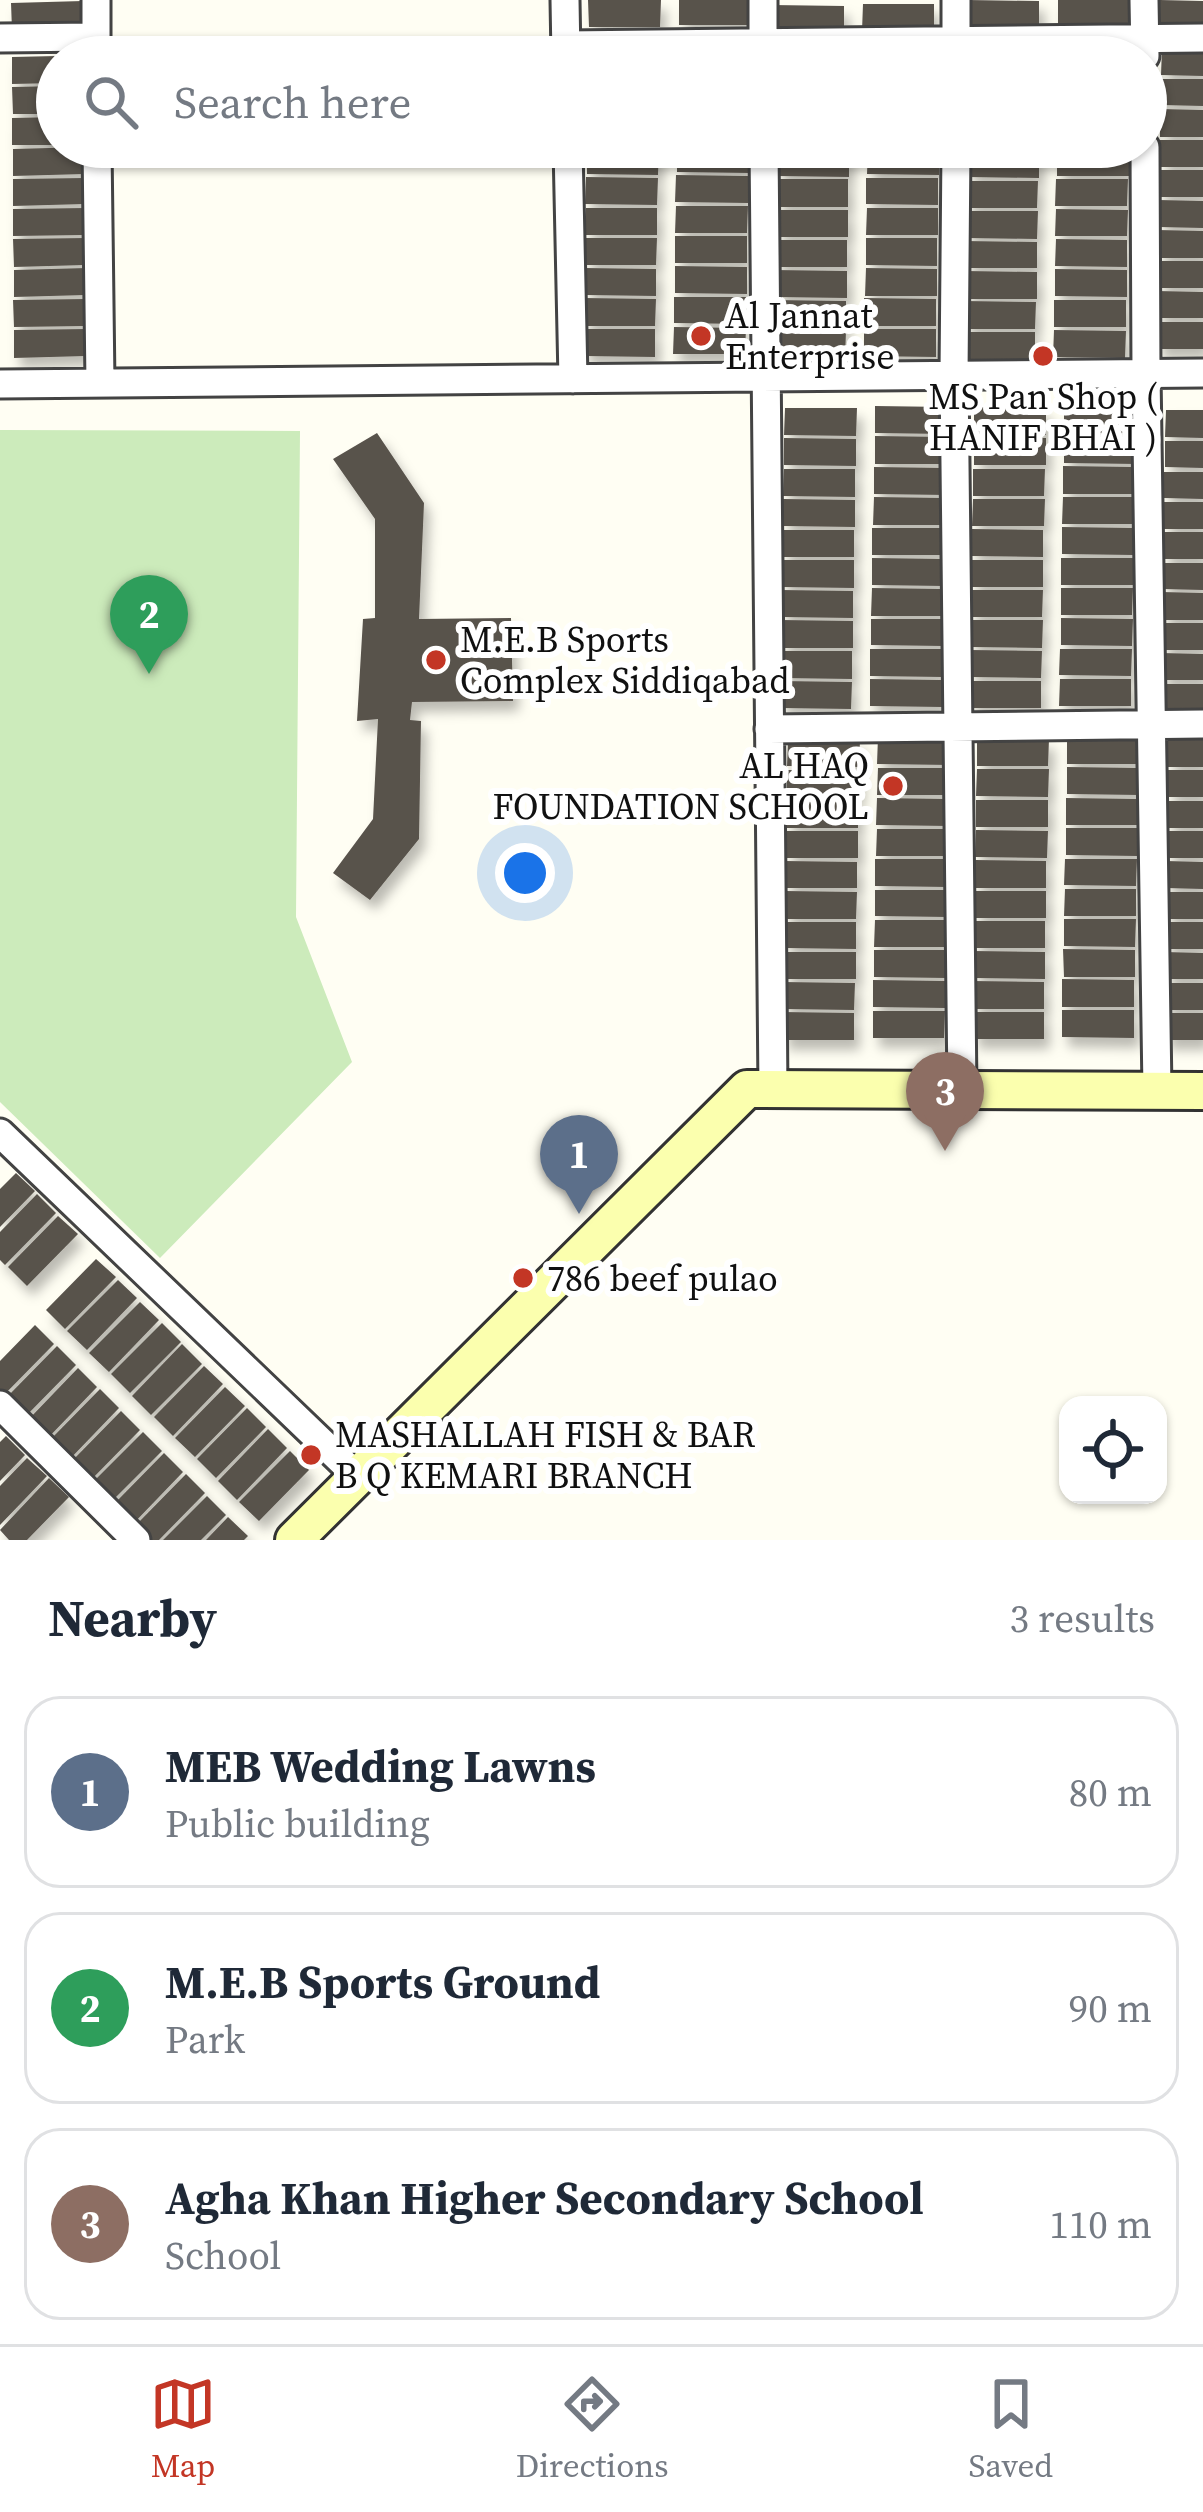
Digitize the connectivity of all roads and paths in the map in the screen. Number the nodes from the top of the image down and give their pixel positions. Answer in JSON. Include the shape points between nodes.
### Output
{"nodes":[{"id":1,"x":95,"y":0,"type":"edge"},
{"id":2,"x":565,"y":0,"type":"edge"},
{"id":3,"x":763,"y":0,"type":"edge"},
{"id":4,"x":956,"y":0,"type":"edge"},
{"id":5,"x":1144,"y":0,"type":"edge"},
{"id":6,"x":96,"y":36,"type":"edge"},
{"id":7,"x":566,"y":36,"type":"edge"},
{"id":8,"x":763,"y":36,"type":"edge"},
{"id":9,"x":956,"y":36,"type":"edge"},
{"id":10,"x":1145,"y":36,"type":"edge"},
{"id":11,"x":0,"y":38,"type":"edge"},
{"id":12,"x":1203,"y":38,"type":"edge"},
{"id":13,"x":36,"y":41,"type":"edge"},
{"id":14,"x":1167,"y":44,"type":"edge"},
{"id":15,"x":97,"y":168,"type":"edge"},
{"id":16,"x":569,"y":168,"type":"edge"},
{"id":17,"x":764,"y":168,"type":"edge"},
{"id":18,"x":956,"y":168,"type":"edge"},
{"id":19,"x":1145,"y":168,"type":"edge"},
{"id":20,"x":1203,"y":373,"type":"edge"},
{"id":21,"x":1146,"y":374,"type":"junction"},
{"id":22,"x":954,"y":375,"type":"junction"},
{"id":23,"x":766,"y":377,"type":"junction"},
{"id":24,"x":574,"y":379,"type":"junction"},
{"id":25,"x":100,"y":383,"type":"junction"},
{"id":26,"x":0,"y":384,"type":"edge"},
{"id":27,"x":1203,"y":724,"type":"edge"},
{"id":28,"x":1151,"y":725,"type":"junction"},
{"id":29,"x":958,"y":726,"type":"junction"},
{"id":30,"x":769,"y":729,"type":"junction"},
{"id":31,"x":773,"y":1089,"type":"junction"},
{"id":32,"x":962,"y":1090,"type":"junction"},
{"id":33,"x":1157,"y":1090,"type":"junction"},
{"id":34,"x":1203,"y":1090,"type":"edge"},
{"id":35,"x":0,"y":1133,"type":"edge"},
{"id":36,"x":0,"y":1405,"type":"edge"},
{"id":37,"x":358,"y":1477,"type":"junction"},
{"id":38,"x":136,"y":1540,"type":"edge"},
{"id":39,"x":294,"y":1540,"type":"edge"}],
"edges":[{"from":1,"to":6,"type":"street"},
{"from":2,"to":7,"type":"street"},
{"from":3,"to":8,"type":"street"},
{"from":4,"to":9,"type":"street"},
{"from":5,"to":10,"type":"street"},
{"from":11,"to":13,"type":"street"},
{"from":12,"to":14,"type":"street"},
{"from":15,"to":25,"type":"street"},
{"from":16,"to":24,"type":"street"},
{"from":17,"to":23,"type":"street"},
{"from":18,"to":22,"type":"street"},
{"from":19,"to":21,"type":"street"},
{"from":20,"to":21,"type":"street"},
{"from":21,"to":22,"type":"street"},
{"from":21,"to":28,"type":"street"},
{"from":22,"to":23,"type":"street"},
{"from":22,"to":29,"type":"street"},
{"from":23,"to":24,"type":"street"},
{"from":23,"to":30,"type":"street"},
{"from":24,"to":25,"type":"street"},
{"from":25,"to":26,"type":"street"},
{"from":27,"to":28,"type":"street"},
{"from":28,"to":29,"type":"street"},
{"from":28,"to":33,"type":"street"},
{"from":29,"to":30,"type":"street"},
{"from":29,"to":32,"type":"street"},
{"from":30,"to":31,"type":"street"},
{"from":31,"to":32,"type":"street"},
{"from":31,"to":37,"type":"street","via":[[747,1089]]},
{"from":32,"to":33,"type":"street"},
{"from":33,"to":34,"type":"street"},
{"from":35,"to":37,"type":"street"},
{"from":36,"to":38,"type":"street"},
{"from":37,"to":39,"type":"street"}]}
